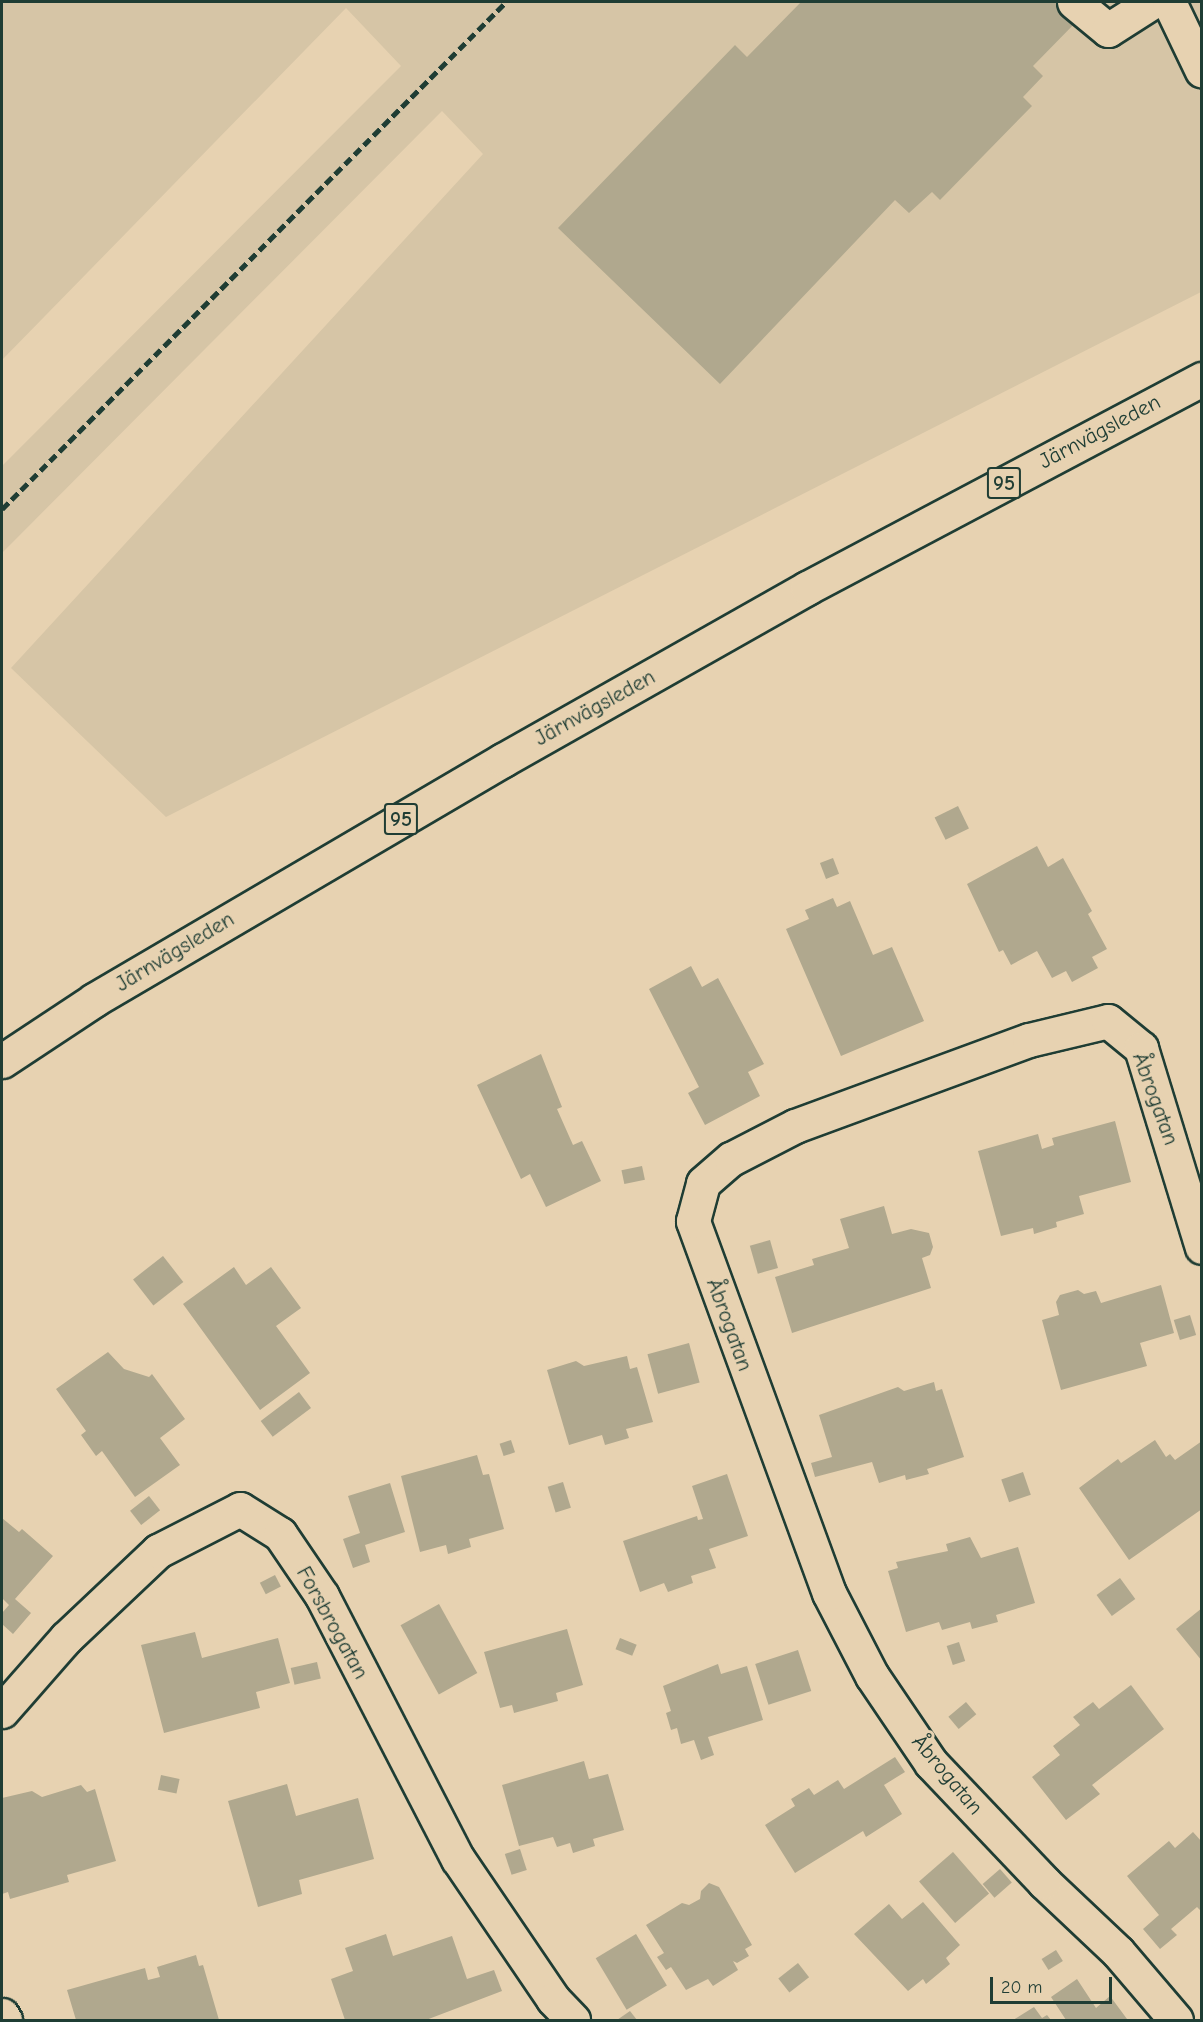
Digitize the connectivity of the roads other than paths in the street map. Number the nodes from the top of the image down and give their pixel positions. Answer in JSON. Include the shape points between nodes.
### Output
{"nodes":[{"id":1,"x":1074,"y":2,"type":"edge"},
{"id":2,"x":1152,"y":2,"type":"edge"},
{"id":3,"x":1169,"y":2,"type":"edge"},
{"id":4,"x":1202,"y":71,"type":"edge"},
{"id":5,"x":1202,"y":379,"type":"edge"},
{"id":6,"x":2,"y":1060,"type":"edge"},
{"id":7,"x":1202,"y":1247,"type":"edge"},
{"id":8,"x":2,"y":1711,"type":"edge"},
{"id":9,"x":2,"y":2015,"type":"edge"},
{"id":10,"x":4,"y":2020,"type":"edge"},
{"id":11,"x":573,"y":2020,"type":"edge"},
{"id":12,"x":1176,"y":2020,"type":"edge"}],
"edges":[{"from":1,"to":2,"type":"street","via":[[1108,30]]},
{"from":3,"to":4,"type":"street"},
{"from":5,"to":6,"type":"street","name":"Järnvägsleden","number":"95","via":[[807,588],[503,760],[104,994]]},
{"from":7,"to":12,"type":"street","name":"Åbrogatan","via":[[1141,1048],[1108,1021],[1029,1040],[795,1126],[731,1159],[703,1183],[693,1221],[829,1593],[872,1677],[931,1763],[1044,1882],[1118,1952]]},
{"from":8,"to":11,"type":"street","name":"Forsbrogatan","via":[[66,1638],[158,1551],[240,1509],[280,1533],[322,1596],[458,1859],[554,1999]]},
{"from":9,"to":10,"type":"street"}]}
